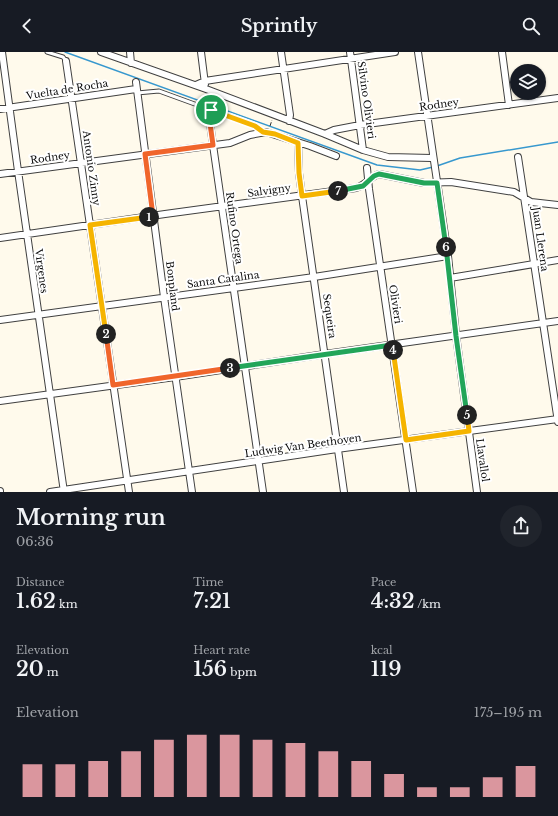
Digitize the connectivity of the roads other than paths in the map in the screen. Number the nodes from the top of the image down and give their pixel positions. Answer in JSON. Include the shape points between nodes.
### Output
{"nodes":[{"id":1,"x":2,"y":52,"type":"edge"},
{"id":2,"x":47,"y":52,"type":"edge"},
{"id":3,"x":101,"y":52,"type":"edge"},
{"id":4,"x":130,"y":52,"type":"edge"},
{"id":5,"x":201,"y":52,"type":"edge"},
{"id":6,"x":281,"y":52,"type":"edge"},
{"id":7,"x":350,"y":52,"type":"edge"},
{"id":8,"x":396,"y":52,"type":"edge"},
{"id":9,"x":418,"y":52,"type":"edge"},
{"id":10,"x":502,"y":52,"type":"edge"},
{"id":11,"x":351,"y":60,"type":"junction"},
{"id":12,"x":66,"y":61,"type":"joint"},
{"id":13,"x":131,"y":63,"type":"junction"},
{"id":14,"x":283,"y":69,"type":"junction"},
{"id":15,"x":205,"y":81,"type":"junction"},
{"id":16,"x":196,"y":85,"type":"junction"},
{"id":17,"x":136,"y":88,"type":"junction"},
{"id":18,"x":206,"y":89,"type":"junction"},
{"id":19,"x":558,"y":98,"type":"edge"},
{"id":20,"x":72,"y":99,"type":"junction"},
{"id":21,"x":509,"y":105,"type":"junction"},
{"id":22,"x":9,"y":108,"type":"junction"},
{"id":23,"x":0,"y":109,"type":"edge"},
{"id":24,"x":211,"y":110,"type":"junction"},
{"id":25,"x":426,"y":116,"type":"junction"},
{"id":26,"x":289,"y":121,"type":"junction"},
{"id":27,"x":360,"y":125,"type":"junction"},
{"id":28,"x":266,"y":131,"type":"junction"},
{"id":29,"x":325,"y":134,"type":"junction"},
{"id":30,"x":298,"y":143,"type":"junction"},
{"id":31,"x":213,"y":145,"type":"junction"},
{"id":32,"x":364,"y":150,"type":"junction"},
{"id":33,"x":145,"y":154,"type":"junction"},
{"id":34,"x":336,"y":156,"type":"dead end"},
{"id":35,"x":518,"y":157,"type":"dead end"},
{"id":36,"x":432,"y":158,"type":"junction"},
{"id":37,"x":82,"y":163,"type":"junction"},
{"id":38,"x":366,"y":168,"type":"dead end"},
{"id":39,"x":18,"y":171,"type":"junction"},
{"id":40,"x":0,"y":174,"type":"edge"},
{"id":41,"x":368,"y":181,"type":"junction"},
{"id":42,"x":437,"y":183,"type":"junction"},
{"id":43,"x":302,"y":196,"type":"junction"},
{"id":44,"x":526,"y":200,"type":"junction"},
{"id":45,"x":558,"y":205,"type":"edge"},
{"id":46,"x":222,"y":206,"type":"junction"},
{"id":47,"x":153,"y":216,"type":"junction"},
{"id":48,"x":90,"y":225,"type":"junction"},
{"id":49,"x":27,"y":234,"type":"junction"},
{"id":50,"x":0,"y":238,"type":"edge"},
{"id":51,"x":448,"y":256,"type":"junction"},
{"id":52,"x":558,"y":260,"type":"edge"},
{"id":53,"x":535,"y":265,"type":"junction"},
{"id":54,"x":380,"y":266,"type":"junction"},
{"id":55,"x":314,"y":277,"type":"junction"},
{"id":56,"x":450,"y":278,"type":"junction"},
{"id":57,"x":233,"y":288,"type":"junction"},
{"id":58,"x":164,"y":297,"type":"junction"},
{"id":59,"x":102,"y":305,"type":"junction"},
{"id":60,"x":39,"y":314,"type":"junction"},
{"id":61,"x":0,"y":320,"type":"edge"},
{"id":62,"x":558,"y":321,"type":"edge"},
{"id":63,"x":543,"y":324,"type":"junction"},
{"id":64,"x":456,"y":336,"type":"junction"},
{"id":65,"x":392,"y":345,"type":"junction"},
{"id":66,"x":325,"y":354,"type":"junction"},
{"id":67,"x":245,"y":366,"type":"junction"},
{"id":68,"x":175,"y":377,"type":"junction"},
{"id":69,"x":113,"y":385,"type":"junction"},
{"id":70,"x":50,"y":394,"type":"junction"},
{"id":71,"x":0,"y":402,"type":"edge"},
{"id":72,"x":558,"y":419,"type":"edge"},
{"id":73,"x":558,"y":422,"type":"edge"},
{"id":74,"x":469,"y":431,"type":"junction"},
{"id":75,"x":406,"y":440,"type":"junction"},
{"id":76,"x":338,"y":449,"type":"junction"},
{"id":77,"x":259,"y":461,"type":"junction"},
{"id":78,"x":189,"y":472,"type":"junction"},
{"id":79,"x":127,"y":481,"type":"junction"},
{"id":80,"x":64,"y":491,"type":"edge"},
{"id":81,"x":50,"y":492,"type":"edge"},
{"id":82,"x":129,"y":492,"type":"edge"},
{"id":83,"x":192,"y":492,"type":"edge"},
{"id":84,"x":263,"y":492,"type":"edge"},
{"id":85,"x":344,"y":492,"type":"edge"},
{"id":86,"x":413,"y":492,"type":"edge"},
{"id":87,"x":477,"y":492,"type":"edge"}],
"edges":[{"from":1,"to":22,"type":"street","name":"Vírgenes"},
{"from":2,"to":12,"type":"lane","via":[[63,57]]},
{"from":3,"to":13,"type":"street"},
{"from":4,"to":13,"type":"street"},
{"from":5,"to":15,"type":"street"},
{"from":6,"to":14,"type":"street"},
{"from":7,"to":11,"type":"street","name":"Silvino Olivieri"},
{"from":8,"to":11,"type":"street"},
{"from":9,"to":25,"type":"street","name":"Llavallol"},
{"from":10,"to":21,"type":"street"},
{"from":11,"to":14,"type":"street"},
{"from":11,"to":27,"type":"street","name":"Silvino Olivieri"},
{"from":12,"to":20,"type":"street","name":"Antonio Zinny"},
{"from":13,"to":16,"type":"street"},
{"from":14,"to":15,"type":"street"},
{"from":14,"to":26,"type":"street"},
{"from":15,"to":16,"type":"street"},
{"from":15,"to":18,"type":"street"},
{"from":16,"to":18,"type":"street"},
{"from":17,"to":20,"type":"street","name":"Vuelta de Rocha"},
{"from":17,"to":24,"type":"lane","via":[[159,92]]},
{"from":17,"to":33,"type":"street","name":"Bonpland"},
{"from":18,"to":26,"type":"street"},
{"from":19,"to":21,"type":"street","name":"Rodney"},
{"from":20,"to":22,"type":"street","name":"Vuelta de Rocha"},
{"from":20,"to":37,"type":"street","name":"Antonio Zinny"},
{"from":21,"to":25,"type":"street","name":"Rodney"},
{"from":22,"to":23,"type":"street","name":"Vuelta de Rocha"},
{"from":22,"to":39,"type":"street","name":"Vírgenes"},
{"from":24,"to":28,"type":"lane"},
{"from":24,"to":31,"type":"street","name":"Rufino Ortega","via":[[209,116]]},
{"from":25,"to":27,"type":"street","name":"Rodney"},
{"from":25,"to":36,"type":"street","name":"Llavallol"},
{"from":26,"to":29,"type":"street"},
{"from":27,"to":29,"type":"street","name":"Rodney"},
{"from":27,"to":32,"type":"street","name":"Silvino Olivieri"},
{"from":28,"to":30,"type":"street"},
{"from":28,"to":31,"type":"street","name":"Rodney","via":[[230,143]]},
{"from":29,"to":32,"type":"street"},
{"from":30,"to":34,"type":"street"},
{"from":30,"to":43,"type":"street","name":"Sequeira"},
{"from":31,"to":33,"type":"street","name":"Rodney"},
{"from":31,"to":46,"type":"street","name":"Rufino Ortega"},
{"from":32,"to":36,"type":"street","via":[[388,156]]},
{"from":33,"to":37,"type":"street","name":"Rodney"},
{"from":33,"to":47,"type":"street","name":"Bonpland"},
{"from":35,"to":44,"type":"street","name":"Juan Llerena"},
{"from":36,"to":42,"type":"street","name":"Llavallol"},
{"from":37,"to":39,"type":"street","name":"Rodney"},
{"from":37,"to":48,"type":"street","name":"Antonio Zinny"},
{"from":38,"to":41,"type":"street","name":"Olivieri"},
{"from":39,"to":40,"type":"street","name":"Rodney"},
{"from":39,"to":49,"type":"street","name":"Vírgenes"},
{"from":41,"to":42,"type":"street","name":"Salvigny","via":[[379,174]]},
{"from":41,"to":43,"type":"street","name":"Salvigny","via":[[356,188]]},
{"from":41,"to":54,"type":"street","name":"Olivieri"},
{"from":42,"to":44,"type":"street","name":"Salvigny","via":[[451,182],[514,192]]},
{"from":42,"to":51,"type":"street","name":"Llavallol"},
{"from":43,"to":46,"type":"street","name":"Salvigny"},
{"from":43,"to":55,"type":"street","name":"Sequeira"},
{"from":44,"to":45,"type":"street","name":"Salvigny","via":[[536,204]]},
{"from":44,"to":53,"type":"street","name":"Juan Llerena"},
{"from":46,"to":47,"type":"street","name":"Salvigny"},
{"from":46,"to":57,"type":"street","name":"Rufino Ortega"},
{"from":47,"to":48,"type":"street","name":"Salvigny"},
{"from":47,"to":58,"type":"street","name":"Bonpland"},
{"from":48,"to":49,"type":"street","name":"Salvigny"},
{"from":48,"to":59,"type":"street","name":"Antonio Zinny"},
{"from":49,"to":50,"type":"street","name":"Salvigny"},
{"from":49,"to":60,"type":"street","name":"Vírgenes"},
{"from":51,"to":54,"type":"street","name":"Santa Catalina"},
{"from":51,"to":56,"type":"street","name":"Llavallol"},
{"from":52,"to":53,"type":"street"},
{"from":53,"to":56,"type":"street"},
{"from":53,"to":63,"type":"street","name":"Juan Llerena"},
{"from":54,"to":55,"type":"street","name":"Santa Catalina"},
{"from":54,"to":65,"type":"street","name":"Olivieri"},
{"from":55,"to":57,"type":"street","name":"Santa Catalina"},
{"from":55,"to":66,"type":"street","name":"Sequeira"},
{"from":56,"to":64,"type":"street","name":"Llavallol"},
{"from":57,"to":58,"type":"street","name":"Santa Catalina"},
{"from":57,"to":67,"type":"street","name":"Rufino Ortega"},
{"from":58,"to":59,"type":"street","name":"Santa Catalina"},
{"from":58,"to":68,"type":"street","name":"Bonpland"},
{"from":59,"to":60,"type":"street","name":"Santa Catalina"},
{"from":59,"to":69,"type":"street","name":"Antonio Zinny"},
{"from":60,"to":61,"type":"street","name":"Santa Catalina"},
{"from":60,"to":70,"type":"street","name":"Vírgenes"},
{"from":62,"to":63,"type":"street"},
{"from":63,"to":64,"type":"street"},
{"from":63,"to":72,"type":"street","name":"Juan Llerena"},
{"from":64,"to":65,"type":"street"},
{"from":64,"to":74,"type":"street","name":"Llavallol"},
{"from":65,"to":66,"type":"street"},
{"from":65,"to":75,"type":"street","name":"Olivieri"},
{"from":66,"to":67,"type":"street"},
{"from":66,"to":76,"type":"street","name":"Sequeira"},
{"from":67,"to":68,"type":"street"},
{"from":67,"to":77,"type":"street","name":"Rufino Ortega"},
{"from":68,"to":69,"type":"street"},
{"from":68,"to":78,"type":"street","name":"Bonpland"},
{"from":69,"to":70,"type":"street"},
{"from":69,"to":79,"type":"street","name":"Antonio Zinny"},
{"from":70,"to":71,"type":"street"},
{"from":70,"to":80,"type":"street","name":"Vírgenes"},
{"from":72,"to":73,"type":"street","name":"Juan Llerena"},
{"from":72,"to":74,"type":"street","name":"Ludwig Van Beethoven"},
{"from":74,"to":75,"type":"street","name":"Ludwig Van Beethoven"},
{"from":74,"to":87,"type":"street","name":"Llavallol"},
{"from":75,"to":76,"type":"street","name":"Ludwig Van Beethoven"},
{"from":75,"to":86,"type":"street","name":"Olivieri"},
{"from":76,"to":77,"type":"street","name":"Ludwig Van Beethoven"},
{"from":76,"to":85,"type":"street","name":"Sequeira"},
{"from":77,"to":78,"type":"street","name":"Ludwig Van Beethoven"},
{"from":77,"to":84,"type":"street","name":"Rufino Ortega"},
{"from":78,"to":79,"type":"street","name":"Ludwig Van Beethoven"},
{"from":78,"to":83,"type":"street","name":"Bonpland"},
{"from":79,"to":80,"type":"street","name":"Ludwig Van Beethoven"},
{"from":79,"to":82,"type":"street","name":"Antonio Zinny"},
{"from":80,"to":81,"type":"street","name":"Ludwig Van Beethoven"}]}
